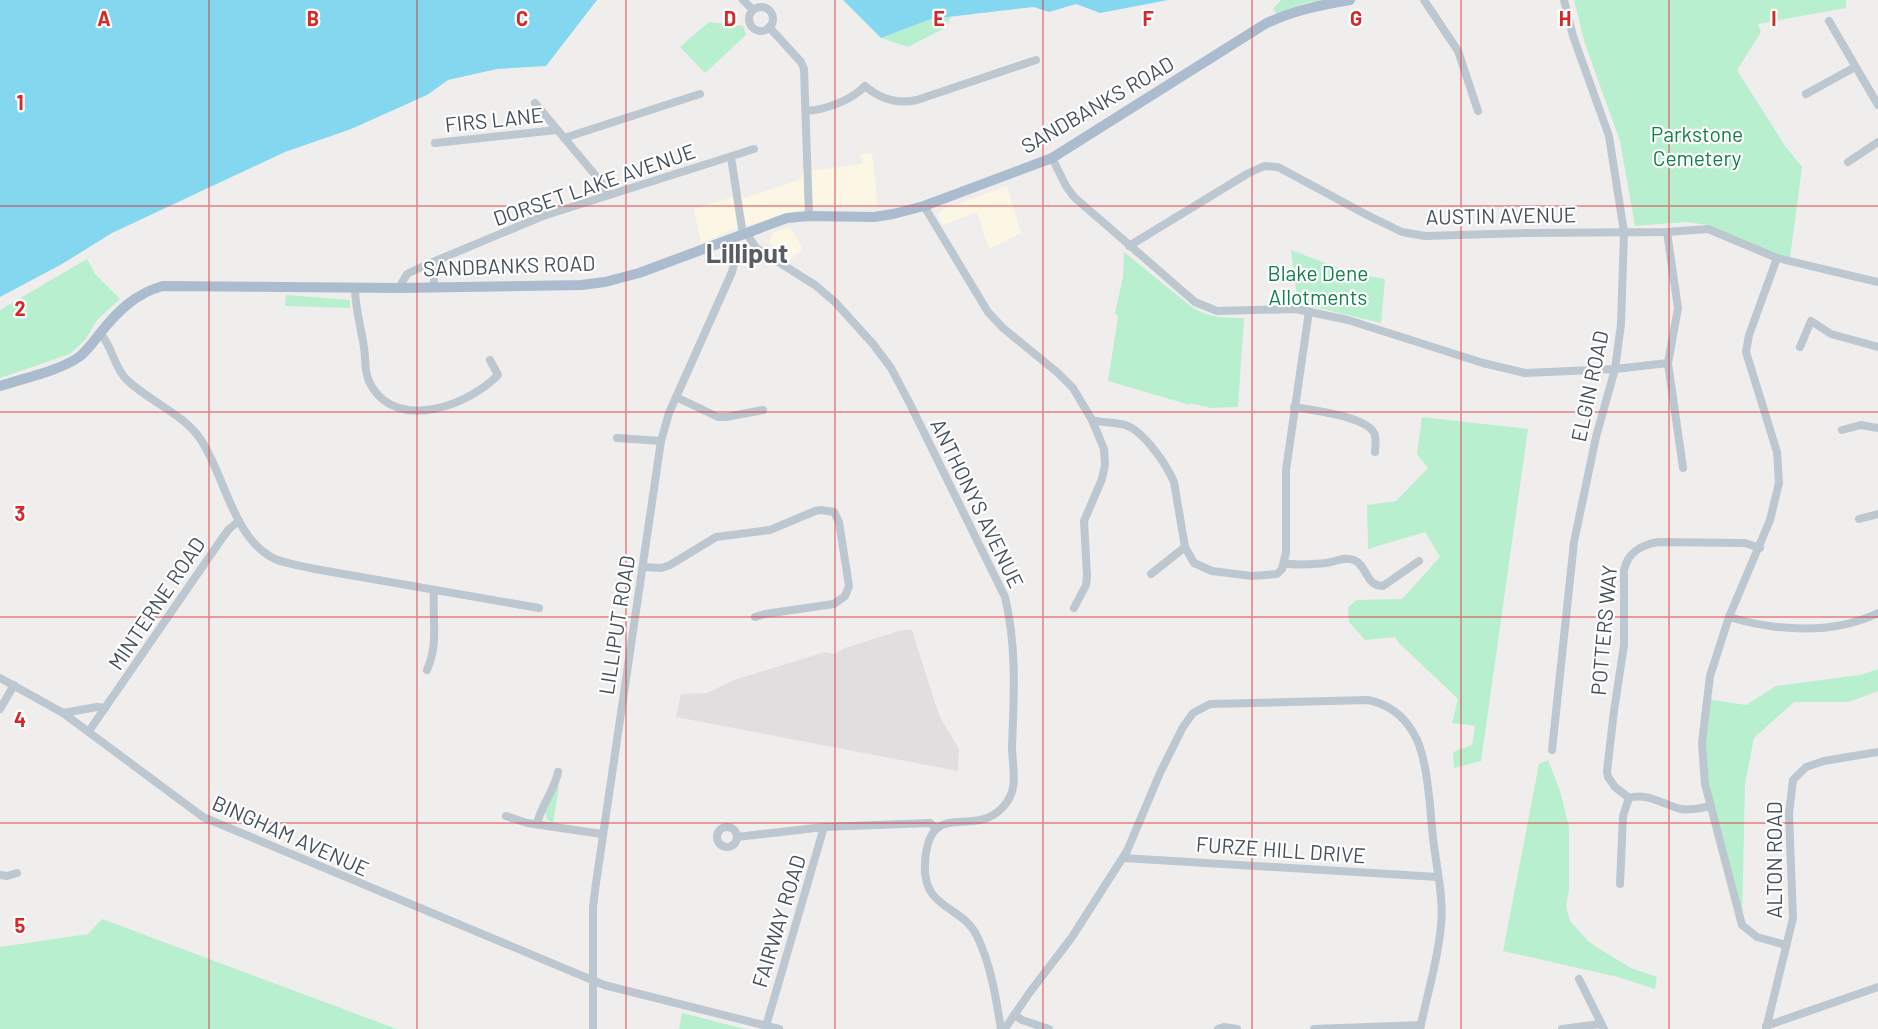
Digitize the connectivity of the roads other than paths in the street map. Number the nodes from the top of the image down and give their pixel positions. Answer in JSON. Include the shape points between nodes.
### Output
{"nodes":[{"id":1,"x":743,"y":0,"type":"edge"},
{"id":2,"x":1350,"y":0,"type":"edge"},
{"id":3,"x":1424,"y":0,"type":"edge"},
{"id":4,"x":1563,"y":0,"type":"edge"},
{"id":5,"x":753,"y":10,"type":"junction"},
{"id":6,"x":1829,"y":21,"type":"dead end"},
{"id":7,"x":769,"y":27,"type":"junction"},
{"id":8,"x":1036,"y":60,"type":"dead end"},
{"id":9,"x":1855,"y":67,"type":"junction"},
{"id":10,"x":700,"y":94,"type":"dead end"},
{"id":11,"x":1806,"y":94,"type":"dead end"},
{"id":12,"x":535,"y":103,"type":"dead end"},
{"id":13,"x":1878,"y":105,"type":"edge"},
{"id":14,"x":806,"y":111,"type":"junction"},
{"id":15,"x":1478,"y":111,"type":"dead end"},
{"id":16,"x":557,"y":130,"type":"junction"},
{"id":17,"x":564,"y":138,"type":"junction"},
{"id":18,"x":1878,"y":142,"type":"edge"},
{"id":19,"x":435,"y":143,"type":"dead end"},
{"id":20,"x":754,"y":149,"type":"dead end"},
{"id":21,"x":731,"y":157,"type":"junction"},
{"id":22,"x":1052,"y":158,"type":"junction"},
{"id":23,"x":1848,"y":162,"type":"dead end"},
{"id":24,"x":609,"y":195,"type":"junction"},
{"id":25,"x":924,"y":206,"type":"junction"},
{"id":26,"x":809,"y":216,"type":"junction"},
{"id":27,"x":1624,"y":232,"type":"junction"},
{"id":28,"x":1667,"y":232,"type":"junction"},
{"id":29,"x":745,"y":235,"type":"junction"},
{"id":30,"x":729,"y":240,"type":"junction"},
{"id":31,"x":1129,"y":246,"type":"junction"},
{"id":32,"x":1776,"y":258,"type":"junction"},
{"id":33,"x":437,"y":261,"type":"junction"},
{"id":34,"x":1878,"y":282,"type":"edge"},
{"id":35,"x":355,"y":288,"type":"junction"},
{"id":36,"x":399,"y":288,"type":"junction"},
{"id":37,"x":434,"y":288,"type":"junction"},
{"id":38,"x":1309,"y":311,"type":"junction"},
{"id":39,"x":100,"y":333,"type":"junction"},
{"id":40,"x":1800,"y":347,"type":"dead end"},
{"id":41,"x":1878,"y":347,"type":"edge"},
{"id":42,"x":490,"y":360,"type":"dead end"},
{"id":43,"x":1668,"y":363,"type":"junction"},
{"id":44,"x":1615,"y":369,"type":"junction"},
{"id":45,"x":0,"y":386,"type":"edge"},
{"id":46,"x":676,"y":397,"type":"junction"},
{"id":47,"x":1294,"y":407,"type":"junction"},
{"id":48,"x":763,"y":410,"type":"dead end"},
{"id":49,"x":1092,"y":420,"type":"junction"},
{"id":50,"x":1878,"y":428,"type":"edge"},
{"id":51,"x":1842,"y":430,"type":"dead end"},
{"id":52,"x":617,"y":438,"type":"dead end"},
{"id":53,"x":661,"y":441,"type":"junction"},
{"id":54,"x":1375,"y":452,"type":"dead end"},
{"id":55,"x":1683,"y":468,"type":"dead end"},
{"id":56,"x":1878,"y":514,"type":"edge"},
{"id":57,"x":1859,"y":519,"type":"dead end"},
{"id":58,"x":239,"y":521,"type":"junction"},
{"id":59,"x":1185,"y":547,"type":"junction"},
{"id":60,"x":1760,"y":548,"type":"junction"},
{"id":61,"x":1419,"y":561,"type":"dead end"},
{"id":62,"x":1284,"y":563,"type":"junction"},
{"id":63,"x":643,"y":567,"type":"junction"},
{"id":64,"x":1151,"y":574,"type":"dead end"},
{"id":65,"x":434,"y":591,"type":"junction"},
{"id":66,"x":539,"y":608,"type":"dead end"},
{"id":67,"x":1074,"y":608,"type":"dead end"},
{"id":68,"x":1878,"y":613,"type":"edge"},
{"id":69,"x":755,"y":617,"type":"dead end"},
{"id":70,"x":1729,"y":617,"type":"junction"},
{"id":71,"x":427,"y":670,"type":"dead end"},
{"id":72,"x":0,"y":678,"type":"edge"},
{"id":73,"x":14,"y":685,"type":"junction"},
{"id":74,"x":105,"y":708,"type":"junction"},
{"id":75,"x":0,"y":709,"type":"edge"},
{"id":76,"x":63,"y":713,"type":"junction"},
{"id":77,"x":89,"y":731,"type":"junction"},
{"id":78,"x":1551,"y":750,"type":"dead end"},
{"id":79,"x":1878,"y":752,"type":"edge"},
{"id":80,"x":558,"y":771,"type":"dead end"},
{"id":81,"x":1629,"y":798,"type":"junction"},
{"id":82,"x":1711,"y":806,"type":"junction"},
{"id":83,"x":506,"y":816,"type":"dead end"},
{"id":84,"x":537,"y":824,"type":"junction"},
{"id":85,"x":824,"y":827,"type":"junction"},
{"id":86,"x":936,"y":828,"type":"junction"},
{"id":87,"x":602,"y":834,"type":"junction"},
{"id":88,"x":737,"y":837,"type":"dead end"},
{"id":89,"x":1123,"y":858,"type":"junction"},
{"id":90,"x":17,"y":873,"type":"dead end"},
{"id":91,"x":0,"y":875,"type":"edge"},
{"id":92,"x":1438,"y":877,"type":"junction"},
{"id":93,"x":1620,"y":884,"type":"dead end"},
{"id":94,"x":1786,"y":945,"type":"junction"},
{"id":95,"x":1579,"y":979,"type":"dead end"},
{"id":96,"x":593,"y":980,"type":"junction"},
{"id":97,"x":1878,"y":987,"type":"edge"},
{"id":98,"x":1014,"y":1015,"type":"junction"},
{"id":99,"x":766,"y":1026,"type":"junction"},
{"id":100,"x":1420,"y":1027,"type":"edge"},
{"id":101,"x":1602,"y":1027,"type":"edge"},
{"id":102,"x":1766,"y":1027,"type":"edge"},
{"id":103,"x":592,"y":1029,"type":"edge"},
{"id":104,"x":779,"y":1029,"type":"edge"},
{"id":105,"x":1001,"y":1029,"type":"edge"},
{"id":106,"x":1049,"y":1029,"type":"edge"},
{"id":107,"x":1218,"y":1029,"type":"edge"},
{"id":108,"x":1237,"y":1029,"type":"edge"},
{"id":109,"x":1314,"y":1029,"type":"edge"},
{"id":110,"x":1562,"y":1029,"type":"edge"}],
"edges":[{"from":1,"to":5,"type":"street"},
{"from":2,"to":22,"type":"main road","name":"SANDBANKS ROAD","via":[[1309,8],[1265,24]]},
{"from":3,"to":15,"type":"street","via":[[1458,51]]},
{"from":4,"to":27,"type":"street","name":"ELGIN ROAD","via":[[1609,136]]},
{"from":5,"to":7,"type":"street","via":[[768,9],[772,19]]},
{"from":5,"to":7,"type":"street","via":[[749,18],[752,27]]},
{"from":6,"to":9,"type":"street"},
{"from":7,"to":14,"type":"street","via":[[804,69]]},
{"from":8,"to":14,"type":"street","via":[[917,100],[895,101],[874,94],[865,86],[854,96]]},
{"from":9,"to":11,"type":"street"},
{"from":9,"to":13,"type":"street"},
{"from":10,"to":17,"type":"street"},
{"from":12,"to":16,"type":"street"},
{"from":14,"to":26,"type":"street"},
{"from":16,"to":17,"type":"street"},
{"from":16,"to":19,"type":"street","name":"FIRS LANE"},
{"from":17,"to":24,"type":"street"},
{"from":18,"to":23,"type":"street"},
{"from":20,"to":21,"type":"street","name":"DORSET LAKE AVENUE"},
{"from":21,"to":24,"type":"street","name":"DORSET LAKE AVENUE"},
{"from":21,"to":29,"type":"street"},
{"from":22,"to":25,"type":"main road","name":"SANDBANKS ROAD"},
{"from":22,"to":31,"type":"street","via":[[1074,197]]},
{"from":24,"to":33,"type":"street","name":"DORSET LAKE AVENUE","via":[[543,216]]},
{"from":25,"to":26,"type":"main road","name":"SANDBANKS ROAD","via":[[874,217]]},
{"from":25,"to":49,"type":"street","via":[[988,312],[1073,388]]},
{"from":26,"to":29,"type":"main road","name":"SANDBANKS ROAD","via":[[780,220]]},
{"from":27,"to":28,"type":"street"},
{"from":27,"to":31,"type":"street","name":"AUSTIN AVENUE","via":[[1425,236],[1402,232],[1269,165],[1247,174]]},
{"from":27,"to":44,"type":"street","name":"ELGIN ROAD","via":[[1621,324]]},
{"from":28,"to":32,"type":"street","via":[[1708,229]]},
{"from":28,"to":43,"type":"street","via":[[1678,308]]},
{"from":29,"to":30,"type":"main road","name":"SANDBANKS ROAD"},
{"from":29,"to":86,"type":"street","name":"ANTHONYS AVENUE","via":[[756,248],[835,302],[891,368],[1005,597],[1015,674],[1013,788],[1005,806],[994,814]]},
{"from":30,"to":37,"type":"main road","name":"SANDBANKS ROAD","via":[[605,282]]},
{"from":30,"to":46,"type":"street","name":"LILLIPUT ROAD","via":[[734,266]]},
{"from":31,"to":38,"type":"street","via":[[1195,302],[1209,308]]},
{"from":32,"to":34,"type":"street"},
{"from":32,"to":60,"type":"street","via":[[1746,352],[1777,452],[1779,483]]},
{"from":33,"to":36,"type":"street","name":"DORSET LAKE AVENUE","via":[[408,274]]},
{"from":33,"to":37,"type":"street"},
{"from":35,"to":36,"type":"main road","name":"SANDBANKS ROAD"},
{"from":35,"to":39,"type":"main road","name":"SANDBANKS ROAD","via":[[164,286],[131,301]]},
{"from":35,"to":42,"type":"street","via":[[368,379],[386,402],[415,410],[458,403],[498,375]]},
{"from":36,"to":37,"type":"main road","name":"SANDBANKS ROAD"},
{"from":38,"to":44,"type":"street","via":[[1525,373]]},
{"from":38,"to":47,"type":"street"},
{"from":39,"to":45,"type":"main road","name":"SANDBANKS ROAD","via":[[85,353],[69,363]]},
{"from":39,"to":58,"type":"street","via":[[120,372],[185,422],[201,440]]},
{"from":40,"to":41,"type":"street","via":[[1811,321],[1831,334]]},
{"from":43,"to":44,"type":"street"},
{"from":43,"to":55,"type":"street"},
{"from":44,"to":78,"type":"street","name":"ELGIN ROAD","via":[[1574,542]]},
{"from":46,"to":48,"type":"street","via":[[718,417]]},
{"from":46,"to":53,"type":"street","name":"LILLIPUT ROAD"},
{"from":47,"to":54,"type":"street","via":[[1332,413],[1369,428],[1376,438]]},
{"from":47,"to":62,"type":"street","via":[[1286,470]]},
{"from":49,"to":59,"type":"street","via":[[1134,429],[1170,472],[1179,500]]},
{"from":49,"to":67,"type":"street","via":[[1104,449],[1105,465],[1084,521],[1086,585]]},
{"from":50,"to":51,"type":"street","via":[[1861,425]]},
{"from":52,"to":53,"type":"street"},
{"from":53,"to":63,"type":"street","name":"LILLIPUT ROAD"},
{"from":56,"to":57,"type":"street"},
{"from":58,"to":65,"type":"street","via":[[261,549],[285,562]]},
{"from":58,"to":74,"type":"street","name":"MINTERNE ROAD","via":[[223,537]]},
{"from":59,"to":62,"type":"street","via":[[1194,563],[1226,574],[1276,574]]},
{"from":59,"to":64,"type":"street"},
{"from":60,"to":70,"type":"street"},
{"from":60,"to":81,"type":"street","name":"POTTERS WAY","via":[[1745,543],[1658,542],[1633,551],[1626,562],[1624,645],[1607,771],[1615,787]]},
{"from":61,"to":62,"type":"street","via":[[1378,587],[1356,561],[1344,558],[1328,563]]},
{"from":63,"to":69,"type":"street","via":[[670,565],[716,537],[761,532],[815,511],[834,512],[849,586],[845,597],[834,604]]},
{"from":63,"to":87,"type":"street","name":"LILLIPUT ROAD"},
{"from":65,"to":66,"type":"street"},
{"from":65,"to":71,"type":"street","via":[[435,639]]},
{"from":68,"to":70,"type":"street","via":[[1851,623],[1802,628],[1775,627]]},
{"from":70,"to":82,"type":"street","via":[[1710,676],[1702,743]]},
{"from":72,"to":73,"type":"street","name":"BINGHAM AVENUE"},
{"from":73,"to":75,"type":"street"},
{"from":73,"to":76,"type":"street","name":"BINGHAM AVENUE"},
{"from":74,"to":76,"type":"street"},
{"from":74,"to":77,"type":"street","name":"MINTERNE ROAD"},
{"from":76,"to":77,"type":"street","name":"BINGHAM AVENUE"},
{"from":77,"to":96,"type":"street","name":"BINGHAM AVENUE","via":[[203,818]]},
{"from":79,"to":94,"type":"street","name":"ALTON ROAD","via":[[1824,761],[1806,767],[1793,780],[1789,814],[1793,918]]},
{"from":80,"to":84,"type":"street"},
{"from":81,"to":82,"type":"street","via":[[1644,797],[1682,809]]},
{"from":81,"to":93,"type":"street","via":[[1623,816]]},
{"from":82,"to":94,"type":"street","via":[[1743,925],[1757,937]]},
{"from":83,"to":84,"type":"street"},
{"from":84,"to":87,"type":"street"},
{"from":85,"to":86,"type":"street","name":"ANTHONYS AVENUE","via":[[930,824]]},
{"from":85,"to":88,"type":"street","name":"ANTHONYS AVENUE"},
{"from":85,"to":99,"type":"street","name":"FAIRWAY ROAD"},
{"from":86,"to":105,"type":"street","via":[[929,837],[924,880],[931,893],[967,922],[978,938]]},
{"from":87,"to":96,"type":"street","name":"LILLIPUT ROAD","via":[[593,907]]},
{"from":89,"to":92,"type":"street","name":"FURZE HILL DRIVE"},
{"from":89,"to":92,"type":"street","via":[[1165,764],[1193,713],[1210,704],[1368,700],[1380,702],[1393,711],[1415,735],[1424,766]]},
{"from":89,"to":98,"type":"street","via":[[1072,937]]},
{"from":90,"to":91,"type":"street"},
{"from":92,"to":100,"type":"street","via":[[1442,924]]},
{"from":94,"to":102,"type":"street","name":"ALTON ROAD"},
{"from":95,"to":101,"type":"street"},
{"from":96,"to":99,"type":"street","name":"BINGHAM AVENUE"},
{"from":96,"to":103,"type":"street","name":"LILLIPUT ROAD"},
{"from":97,"to":102,"type":"street"},
{"from":98,"to":105,"type":"street"},
{"from":98,"to":106,"type":"street"},
{"from":99,"to":104,"type":"street","name":"BINGHAM AVENUE"},
{"from":100,"to":109,"type":"street"},
{"from":101,"to":110,"type":"street"},
{"from":107,"to":108,"type":"street"}]}
